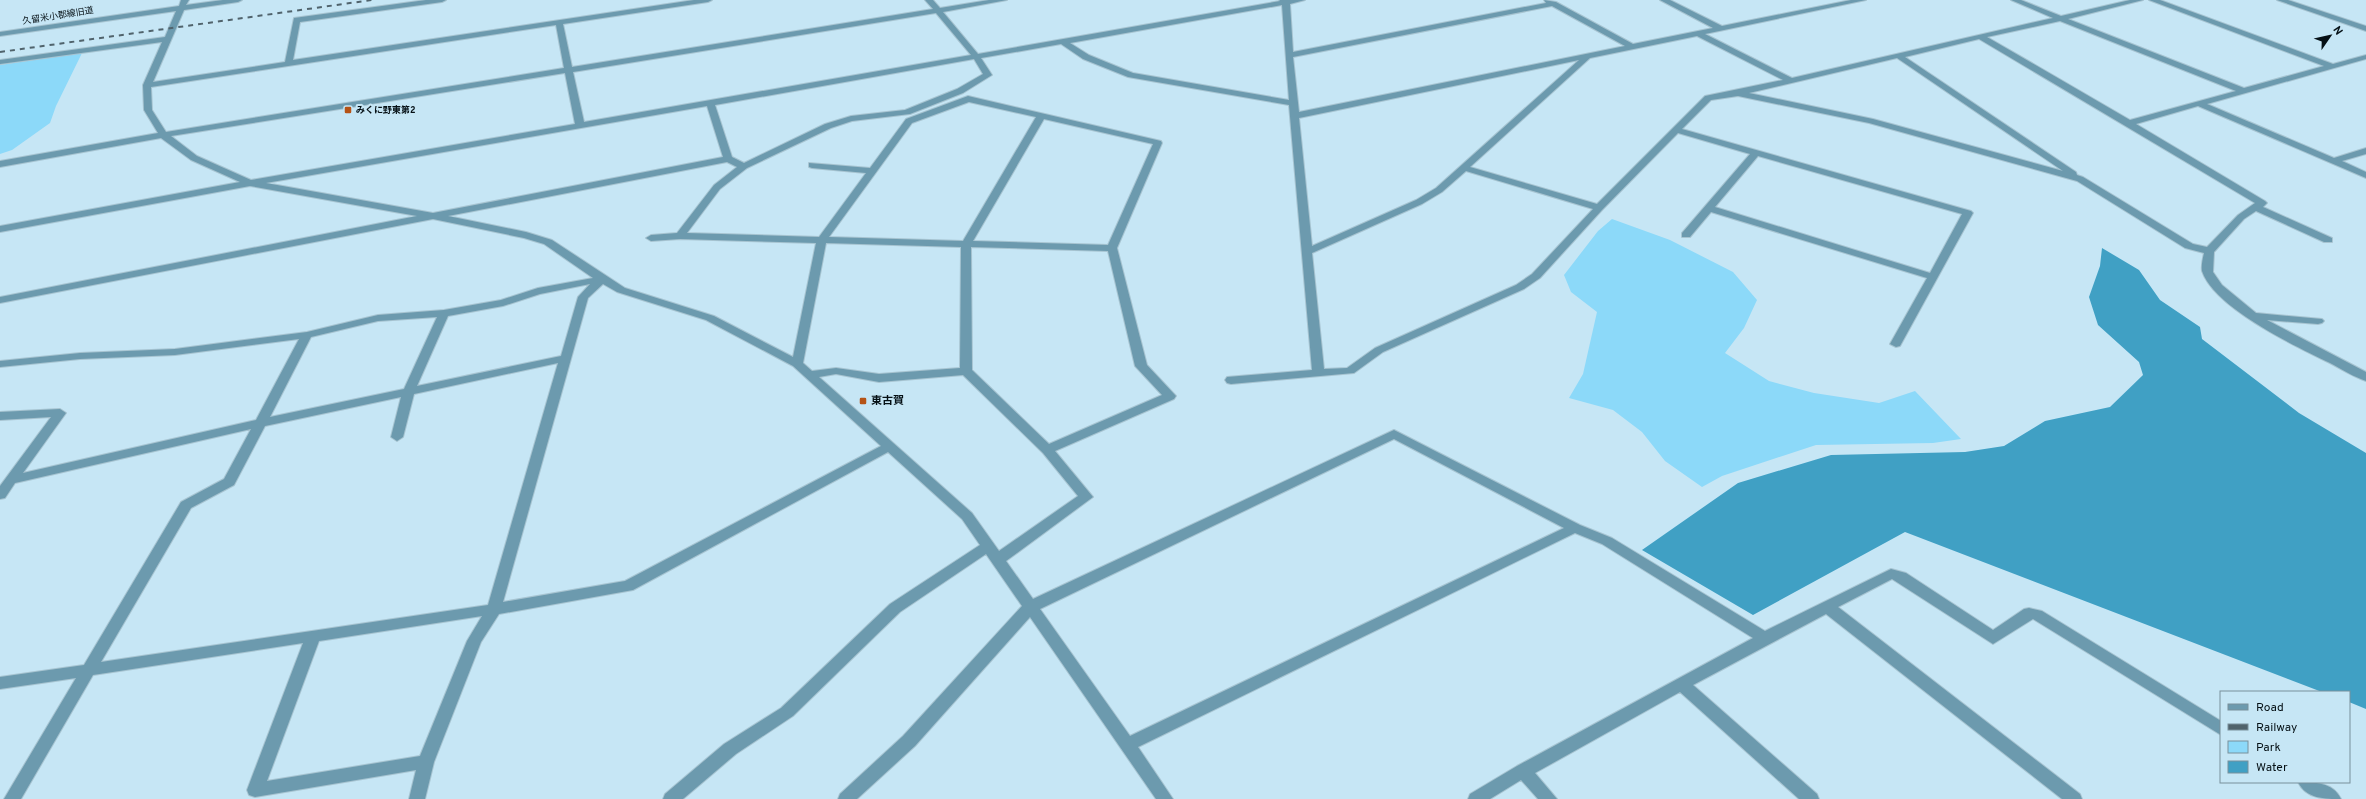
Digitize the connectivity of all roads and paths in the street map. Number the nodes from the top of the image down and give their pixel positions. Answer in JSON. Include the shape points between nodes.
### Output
{"nodes":[{"id":1,"x":238,"y":0,"type":"edge"},
{"id":2,"x":442,"y":0,"type":"edge"},
{"id":3,"x":708,"y":0,"type":"edge"},
{"id":4,"x":929,"y":0,"type":"edge"},
{"id":5,"x":1003,"y":0,"type":"edge"},
{"id":6,"x":1301,"y":0,"type":"edge"},
{"id":7,"x":1664,"y":0,"type":"edge"},
{"id":8,"x":1862,"y":0,"type":"edge"},
{"id":9,"x":2014,"y":0,"type":"edge"},
{"id":10,"x":2139,"y":0,"type":"edge"},
{"id":11,"x":2153,"y":0,"type":"edge"},
{"id":12,"x":2281,"y":0,"type":"edge"},
{"id":13,"x":1285,"y":1,"type":"edge"},
{"id":14,"x":1550,"y":2,"type":"edge"},
{"id":15,"x":184,"y":3,"type":"edge"},
{"id":16,"x":656,"y":4,"type":"edge"},
{"id":17,"x":937,"y":11,"type":"junction"},
{"id":18,"x":2061,"y":18,"type":"junction"},
{"id":19,"x":559,"y":22,"type":"junction"},
{"id":20,"x":1721,"y":29,"type":"junction"},
{"id":21,"x":2366,"y":29,"type":"edge"},
{"id":22,"x":0,"y":34,"type":"edge"},
{"id":23,"x":1699,"y":34,"type":"junction"},
{"id":24,"x":1981,"y":37,"type":"junction"},
{"id":25,"x":167,"y":38,"type":"junction"},
{"id":26,"x":1062,"y":42,"type":"junction"},
{"id":27,"x":1632,"y":47,"type":"junction"},
{"id":28,"x":1289,"y":54,"type":"junction"},
{"id":29,"x":976,"y":56,"type":"junction"},
{"id":30,"x":1899,"y":56,"type":"junction"},
{"id":31,"x":1587,"y":57,"type":"junction"},
{"id":32,"x":2366,"y":57,"type":"edge"},
{"id":33,"x":0,"y":62,"type":"edge"},
{"id":34,"x":288,"y":63,"type":"junction"},
{"id":35,"x":2332,"y":66,"type":"junction"},
{"id":36,"x":568,"y":70,"type":"junction"},
{"id":37,"x":1789,"y":80,"type":"junction"},
{"id":38,"x":148,"y":85,"type":"junction"},
{"id":39,"x":2244,"y":91,"type":"junction"},
{"id":40,"x":1738,"y":93,"type":"junction"},
{"id":41,"x":1293,"y":103,"type":"junction"},
{"id":42,"x":2198,"y":103,"type":"junction"},
{"id":43,"x":711,"y":104,"type":"junction"},
{"id":44,"x":1042,"y":115,"type":"junction"},
{"id":45,"x":1294,"y":116,"type":"junction"},
{"id":46,"x":2129,"y":123,"type":"junction"},
{"id":47,"x":580,"y":125,"type":"junction"},
{"id":48,"x":1676,"y":130,"type":"junction"},
{"id":49,"x":163,"y":135,"type":"junction"},
{"id":50,"x":2366,"y":151,"type":"edge"},
{"id":51,"x":1756,"y":153,"type":"junction"},
{"id":52,"x":728,"y":159,"type":"junction"},
{"id":53,"x":2334,"y":161,"type":"junction"},
{"id":54,"x":0,"y":164,"type":"edge"},
{"id":55,"x":812,"y":165,"type":"dead end"},
{"id":56,"x":744,"y":166,"type":"junction"},
{"id":57,"x":1465,"y":168,"type":"junction"},
{"id":58,"x":873,"y":171,"type":"junction"},
{"id":59,"x":2366,"y":175,"type":"edge"},
{"id":60,"x":2080,"y":179,"type":"junction"},
{"id":61,"x":250,"y":183,"type":"junction"},
{"id":62,"x":2255,"y":207,"type":"junction"},
{"id":63,"x":1599,"y":208,"type":"junction"},
{"id":64,"x":1709,"y":208,"type":"junction"},
{"id":65,"x":432,"y":216,"type":"junction"},
{"id":66,"x":0,"y":229,"type":"edge"},
{"id":67,"x":1686,"y":235,"type":"dead end"},
{"id":68,"x":680,"y":236,"type":"junction"},
{"id":69,"x":651,"y":238,"type":"dead end"},
{"id":70,"x":2328,"y":240,"type":"dead end"},
{"id":71,"x":821,"y":241,"type":"junction"},
{"id":72,"x":966,"y":244,"type":"junction"},
{"id":73,"x":1112,"y":248,"type":"junction"},
{"id":74,"x":2209,"y":251,"type":"junction"},
{"id":75,"x":1307,"y":252,"type":"junction"},
{"id":76,"x":1933,"y":277,"type":"junction"},
{"id":77,"x":602,"y":279,"type":"junction"},
{"id":78,"x":0,"y":300,"type":"edge"},
{"id":79,"x":444,"y":313,"type":"junction"},
{"id":80,"x":2252,"y":316,"type":"junction"},
{"id":81,"x":2318,"y":321,"type":"dead end"},
{"id":82,"x":307,"y":335,"type":"junction"},
{"id":83,"x":1896,"y":344,"type":"dead end"},
{"id":84,"x":566,"y":358,"type":"junction"},
{"id":85,"x":0,"y":364,"type":"edge"},
{"id":86,"x":797,"y":364,"type":"junction"},
{"id":87,"x":966,"y":371,"type":"junction"},
{"id":88,"x":1318,"y":373,"type":"junction"},
{"id":89,"x":810,"y":375,"type":"junction"},
{"id":90,"x":2366,"y":377,"type":"edge"},
{"id":91,"x":1231,"y":380,"type":"dead end"},
{"id":92,"x":408,"y":393,"type":"junction"},
{"id":93,"x":0,"y":416,"type":"edge"},
{"id":94,"x":259,"y":423,"type":"junction"},
{"id":95,"x":397,"y":437,"type":"dead end"},
{"id":96,"x":890,"y":446,"type":"junction"},
{"id":97,"x":1046,"y":450,"type":"junction"},
{"id":98,"x":11,"y":480,"type":"junction"},
{"id":99,"x":0,"y":495,"type":"edge"},
{"id":100,"x":1575,"y":528,"type":"junction"},
{"id":101,"x":988,"y":545,"type":"junction"},
{"id":102,"x":998,"y":559,"type":"junction"},
{"id":103,"x":1030,"y":607,"type":"junction"},
{"id":104,"x":1827,"y":607,"type":"junction"},
{"id":105,"x":494,"y":609,"type":"junction"},
{"id":106,"x":313,"y":637,"type":"junction"},
{"id":107,"x":1765,"y":638,"type":"junction"},
{"id":108,"x":87,"y":671,"type":"junction"},
{"id":109,"x":0,"y":682,"type":"edge"},
{"id":110,"x":1681,"y":684,"type":"junction"},
{"id":111,"x":2220,"y":728,"type":"edge"},
{"id":112,"x":1127,"y":745,"type":"junction"},
{"id":113,"x":426,"y":762,"type":"junction"},
{"id":114,"x":1523,"y":771,"type":"junction"},
{"id":115,"x":2308,"y":783,"type":"edge"},
{"id":116,"x":12,"y":799,"type":"edge"},
{"id":117,"x":417,"y":799,"type":"edge"},
{"id":118,"x":671,"y":799,"type":"edge"},
{"id":119,"x":846,"y":799,"type":"edge"},
{"id":120,"x":1165,"y":799,"type":"edge"},
{"id":121,"x":1476,"y":799,"type":"edge"},
{"id":122,"x":1549,"y":799,"type":"edge"},
{"id":123,"x":1811,"y":799,"type":"edge"},
{"id":124,"x":2074,"y":799,"type":"edge"},
{"id":125,"x":2333,"y":799,"type":"edge"}],
"edges":[{"from":1,"to":15,"type":"street","name":"久留米小郡線旧道"},
{"from":2,"to":34,"type":"street","via":[[297,20]]},
{"from":3,"to":16,"type":"street"},
{"from":4,"to":17,"type":"street"},
{"from":5,"to":17,"type":"street"},
{"from":6,"to":13,"type":"street"},
{"from":7,"to":20,"type":"street"},
{"from":8,"to":20,"type":"street"},
{"from":9,"to":18,"type":"street"},
{"from":10,"to":18,"type":"street"},
{"from":11,"to":35,"type":"street"},
{"from":12,"to":21,"type":"street"},
{"from":13,"to":26,"type":"street"},
{"from":13,"to":28,"type":"street"},
{"from":14,"to":27,"type":"street"},
{"from":14,"to":28,"type":"street"},
{"from":15,"to":22,"type":"street","name":"久留米小郡線旧道"},
{"from":15,"to":25,"type":"street"},
{"from":16,"to":19,"type":"street"},
{"from":17,"to":29,"type":"street"},
{"from":17,"to":36,"type":"street"},
{"from":18,"to":24,"type":"street"},
{"from":18,"to":39,"type":"street"},
{"from":19,"to":34,"type":"street"},
{"from":19,"to":36,"type":"street"},
{"from":20,"to":23,"type":"street"},
{"from":23,"to":27,"type":"street"},
{"from":23,"to":37,"type":"street"},
{"from":24,"to":30,"type":"street"},
{"from":24,"to":46,"type":"street"},
{"from":25,"to":33,"type":"street"},
{"from":25,"to":38,"type":"street"},
{"from":26,"to":29,"type":"street"},
{"from":26,"to":41,"type":"street","via":[[1086,57],[1131,75]]},
{"from":27,"to":31,"type":"street"},
{"from":28,"to":41,"type":"street"},
{"from":29,"to":43,"type":"street"},
{"from":29,"to":56,"type":"street","via":[[988,75],[960,91],[907,112],[852,119],[828,126]]},
{"from":30,"to":37,"type":"street"},
{"from":30,"to":60,"type":"street"},
{"from":31,"to":45,"type":"street"},
{"from":31,"to":57,"type":"street"},
{"from":32,"to":35,"type":"street"},
{"from":34,"to":38,"type":"street"},
{"from":35,"to":39,"type":"street"},
{"from":36,"to":47,"type":"street"},
{"from":36,"to":49,"type":"street"},
{"from":37,"to":40,"type":"street"},
{"from":38,"to":49,"type":"street","via":[[148,110]]},
{"from":39,"to":42,"type":"street"},
{"from":40,"to":48,"type":"street","via":[[1708,98]]},
{"from":40,"to":60,"type":"street","via":[[1870,120]]},
{"from":41,"to":45,"type":"street"},
{"from":42,"to":46,"type":"street"},
{"from":42,"to":53,"type":"street"},
{"from":43,"to":47,"type":"street"},
{"from":43,"to":52,"type":"street"},
{"from":44,"to":58,"type":"street","via":[[968,99],[909,121]]},
{"from":44,"to":72,"type":"street"},
{"from":44,"to":73,"type":"street","via":[[1158,143]]},
{"from":45,"to":75,"type":"street"},
{"from":46,"to":62,"type":"street","via":[[2262,203]]},
{"from":47,"to":61,"type":"street"},
{"from":48,"to":51,"type":"street"},
{"from":48,"to":63,"type":"street"},
{"from":49,"to":54,"type":"street"},
{"from":49,"to":61,"type":"street","via":[[194,158]]},
{"from":50,"to":53,"type":"street"},
{"from":51,"to":64,"type":"street"},
{"from":51,"to":76,"type":"street","via":[[1968,213]]},
{"from":52,"to":56,"type":"street"},
{"from":52,"to":65,"type":"street"},
{"from":53,"to":59,"type":"street"},
{"from":55,"to":58,"type":"street"},
{"from":56,"to":68,"type":"street","via":[[716,187]]},
{"from":57,"to":63,"type":"street"},
{"from":57,"to":75,"type":"street","via":[[1439,190],[1419,202]]},
{"from":58,"to":71,"type":"street"},
{"from":60,"to":74,"type":"street","via":[[2189,246]]},
{"from":61,"to":65,"type":"street"},
{"from":61,"to":66,"type":"street"},
{"from":62,"to":70,"type":"street"},
{"from":62,"to":74,"type":"street"},
{"from":63,"to":88,"type":"street","via":[[1536,276],[1520,287],[1379,350],[1350,370]]},
{"from":64,"to":67,"type":"street"},
{"from":64,"to":76,"type":"street"},
{"from":65,"to":77,"type":"street","via":[[526,235],[548,242]]},
{"from":65,"to":78,"type":"street"},
{"from":68,"to":69,"type":"street"},
{"from":68,"to":71,"type":"street"},
{"from":71,"to":72,"type":"street"},
{"from":71,"to":86,"type":"street"},
{"from":72,"to":73,"type":"street"},
{"from":72,"to":87,"type":"street"},
{"from":73,"to":97,"type":"street","via":[[1141,366],[1170,396]]},
{"from":74,"to":80,"type":"street","via":[[2208,271],[2215,284],[2231,301]]},
{"from":75,"to":88,"type":"street"},
{"from":76,"to":83,"type":"street"},
{"from":77,"to":79,"type":"street","via":[[538,290],[503,303]]},
{"from":77,"to":84,"type":"street","via":[[583,297]]},
{"from":77,"to":86,"type":"street","via":[[621,290],[710,318]]},
{"from":79,"to":82,"type":"street","via":[[378,318]]},
{"from":79,"to":92,"type":"street"},
{"from":80,"to":81,"type":"street"},
{"from":80,"to":90,"type":"street"},
{"from":82,"to":85,"type":"street","via":[[175,352],[80,356]]},
{"from":82,"to":94,"type":"street"},
{"from":84,"to":92,"type":"street"},
{"from":84,"to":105,"type":"street"},
{"from":86,"to":89,"type":"street"},
{"from":87,"to":89,"type":"street","via":[[879,378],[836,371]]},
{"from":87,"to":97,"type":"street"},
{"from":88,"to":91,"type":"street"},
{"from":89,"to":96,"type":"street"},
{"from":92,"to":94,"type":"street"},
{"from":92,"to":95,"type":"street"},
{"from":93,"to":98,"type":"street","via":[[60,413]]},
{"from":94,"to":98,"type":"street"},
{"from":94,"to":108,"type":"street","via":[[229,482],[186,505]]},
{"from":96,"to":101,"type":"street","via":[[968,516]]},
{"from":96,"to":105,"type":"street","via":[[628,586]]},
{"from":97,"to":102,"type":"street","via":[[1086,497]]},
{"from":98,"to":99,"type":"street"},
{"from":100,"to":103,"type":"street","via":[[1394,434]]},
{"from":100,"to":107,"type":"street","via":[[1607,541]]},
{"from":100,"to":112,"type":"street"},
{"from":101,"to":102,"type":"street"},
{"from":101,"to":118,"type":"street","via":[[896,608],[787,712],[730,749]]},
{"from":102,"to":103,"type":"street"},
{"from":103,"to":112,"type":"street"},
{"from":103,"to":119,"type":"street","via":[[909,741]]},
{"from":104,"to":107,"type":"street"},
{"from":104,"to":111,"type":"street","via":[[1891,574],[1901,577],[1993,638],[2029,613],[2036,614]]},
{"from":104,"to":124,"type":"street"},
{"from":105,"to":106,"type":"street"},
{"from":105,"to":113,"type":"street","via":[[474,641]]},
{"from":106,"to":108,"type":"street"},
{"from":106,"to":113,"type":"street","via":[[255,790]]},
{"from":107,"to":110,"type":"street"},
{"from":108,"to":109,"type":"street"},
{"from":108,"to":116,"type":"street"},
{"from":110,"to":114,"type":"street"},
{"from":110,"to":123,"type":"street"},
{"from":112,"to":120,"type":"street"},
{"from":113,"to":117,"type":"street"},
{"from":114,"to":121,"type":"street"},
{"from":114,"to":122,"type":"street"},
{"from":115,"to":125,"type":"street"}]}
